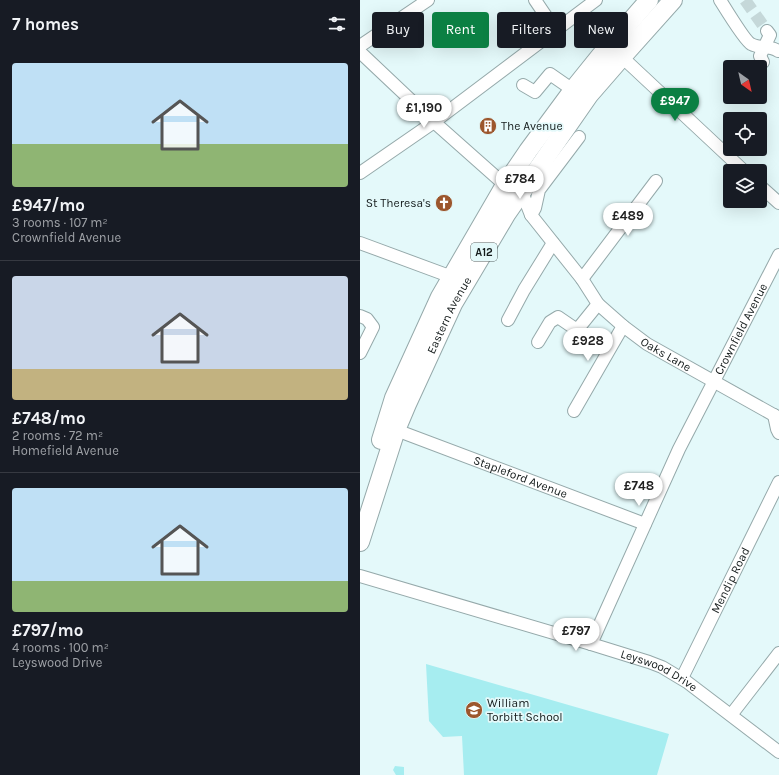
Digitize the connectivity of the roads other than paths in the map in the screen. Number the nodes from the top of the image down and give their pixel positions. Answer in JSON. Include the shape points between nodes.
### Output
{"nodes":[{"id":1,"x":428,"y":0,"type":"edge"},
{"id":2,"x":535,"y":0,"type":"edge"},
{"id":3,"x":596,"y":0,"type":"edge"},
{"id":4,"x":649,"y":0,"type":"edge"},
{"id":5,"x":673,"y":0,"type":"edge"},
{"id":6,"x":720,"y":0,"type":"edge"},
{"id":7,"x":543,"y":12,"type":"edge"},
{"id":8,"x":566,"y":23,"type":"edge"},
{"id":9,"x":767,"y":31,"type":"dead end"},
{"id":10,"x":360,"y":46,"type":"edge"},
{"id":11,"x":533,"y":48,"type":"edge"},
{"id":12,"x":764,"y":48,"type":"junction"},
{"id":13,"x":360,"y":52,"type":"edge"},
{"id":14,"x":778,"y":52,"type":"edge"},
{"id":15,"x":622,"y":57,"type":"junction"},
{"id":16,"x":762,"y":60,"type":"edge"},
{"id":17,"x":523,"y":85,"type":"dead end"},
{"id":18,"x":573,"y":90,"type":"junction"},
{"id":19,"x":434,"y":122,"type":"junction"},
{"id":20,"x":578,"y":137,"type":"dead end"},
{"id":21,"x":737,"y":164,"type":"edge"},
{"id":22,"x":360,"y":172,"type":"edge"},
{"id":23,"x":656,"y":181,"type":"dead end"},
{"id":24,"x":505,"y":186,"type":"junction"},
{"id":25,"x":522,"y":192,"type":"junction"},
{"id":26,"x":767,"y":192,"type":"edge"},
{"id":27,"x":779,"y":203,"type":"edge"},
{"id":28,"x":507,"y":213,"type":"junction"},
{"id":29,"x":531,"y":215,"type":"junction"},
{"id":30,"x":360,"y":243,"type":"edge"},
{"id":31,"x":553,"y":244,"type":"junction"},
{"id":32,"x":779,"y":255,"type":"edge"},
{"id":33,"x":452,"y":277,"type":"junction"},
{"id":34,"x":582,"y":279,"type":"junction"},
{"id":35,"x":598,"y":304,"type":"junction"},
{"id":36,"x":360,"y":316,"type":"edge"},
{"id":37,"x":508,"y":320,"type":"dead end"},
{"id":38,"x":623,"y":326,"type":"junction"},
{"id":39,"x":538,"y":342,"type":"dead end"},
{"id":40,"x":360,"y":353,"type":"edge"},
{"id":41,"x":713,"y":382,"type":"junction"},
{"id":42,"x":574,"y":411,"type":"dead end"},
{"id":43,"x":776,"y":416,"type":"edge"},
{"id":44,"x":396,"y":430,"type":"junction"},
{"id":45,"x":779,"y":433,"type":"edge"},
{"id":46,"x":779,"y":482,"type":"edge"},
{"id":47,"x":360,"y":506,"type":"edge"},
{"id":48,"x":645,"y":524,"type":"junction"},
{"id":49,"x":360,"y":542,"type":"edge"},
{"id":50,"x":360,"y":576,"type":"edge"},
{"id":51,"x":591,"y":644,"type":"junction"},
{"id":52,"x":779,"y":653,"type":"edge"},
{"id":53,"x":682,"y":678,"type":"junction"},
{"id":54,"x":731,"y":715,"type":"junction"},
{"id":55,"x":779,"y":752,"type":"edge"}],
"edges":[{"from":1,"to":10,"type":"street"},
{"from":2,"to":7,"type":"street"},
{"from":3,"to":8,"type":"street"},
{"from":4,"to":18,"type":"highway","name":"Eastern Avenue","number":"A12"},
{"from":5,"to":15,"type":"highway","name":"Eastern Avenue","number":"A12"},
{"from":6,"to":12,"type":"street","via":[[750,44]]},
{"from":9,"to":12,"type":"street","via":[[770,35]]},
{"from":11,"to":19,"type":"street"},
{"from":12,"to":14,"type":"street","via":[[774,48]]},
{"from":12,"to":16,"type":"street","via":[[760,56]]},
{"from":13,"to":19,"type":"street"},
{"from":15,"to":21,"type":"street"},
{"from":15,"to":25,"type":"highway","name":"Eastern Avenue","number":"A12","via":[[589,95]]},
{"from":17,"to":18,"type":"street","via":[[535,92],[550,74]]},
{"from":18,"to":24,"type":"highway","name":"Eastern Avenue","number":"A12"},
{"from":19,"to":22,"type":"street"},
{"from":19,"to":24,"type":"street"},
{"from":20,"to":29,"type":"street","via":[[539,190]]},
{"from":23,"to":34,"type":"street"},
{"from":24,"to":33,"type":"highway","name":"Eastern Avenue","number":"A12"},
{"from":25,"to":28,"type":"highway","name":"Eastern Avenue","number":"A12"},
{"from":25,"to":29,"type":"street","name":"Oaks Lane"},
{"from":26,"to":27,"type":"street"},
{"from":28,"to":29,"type":"street","via":[[523,212]]},
{"from":28,"to":44,"type":"highway","name":"Eastern Avenue","number":"A12","via":[[453,304]]},
{"from":29,"to":31,"type":"street","name":"Oaks Lane"},
{"from":30,"to":33,"type":"street"},
{"from":31,"to":34,"type":"street","name":"Oaks Lane"},
{"from":31,"to":37,"type":"street"},
{"from":32,"to":41,"type":"street","name":"Crownfield Avenue"},
{"from":33,"to":47,"type":"highway","name":"Eastern Avenue","number":"A12","via":[[440,296],[394,398]]},
{"from":34,"to":35,"type":"street","name":"Oaks Lane"},
{"from":35,"to":38,"type":"street","name":"Oaks Lane"},
{"from":35,"to":39,"type":"street","via":[[577,330],[558,317],[550,322]]},
{"from":36,"to":40,"type":"street","via":[[367,319],[373,328]]},
{"from":38,"to":41,"type":"street","name":"Oaks Lane","via":[[647,344]]},
{"from":38,"to":42,"type":"street"},
{"from":41,"to":43,"type":"street","name":"Oaks Lane"},
{"from":41,"to":48,"type":"street","name":"Crownfield Avenue"},
{"from":43,"to":45,"type":"street","name":"Oaks Lane"},
{"from":44,"to":48,"type":"street","name":"Stapleford Avenue"},
{"from":44,"to":49,"type":"highway","name":"Eastern Avenue","number":"A12"},
{"from":46,"to":53,"type":"street","name":"Mendip Road"},
{"from":48,"to":51,"type":"street","name":"Crownfield Avenue"},
{"from":50,"to":51,"type":"street","name":"Leyswood Drive"},
{"from":51,"to":53,"type":"street","name":"Leyswood Drive","via":[[649,662]]},
{"from":52,"to":54,"type":"street"},
{"from":53,"to":54,"type":"street","name":"Leyswood Drive"},
{"from":54,"to":55,"type":"street","name":"Leyswood Drive"}]}
